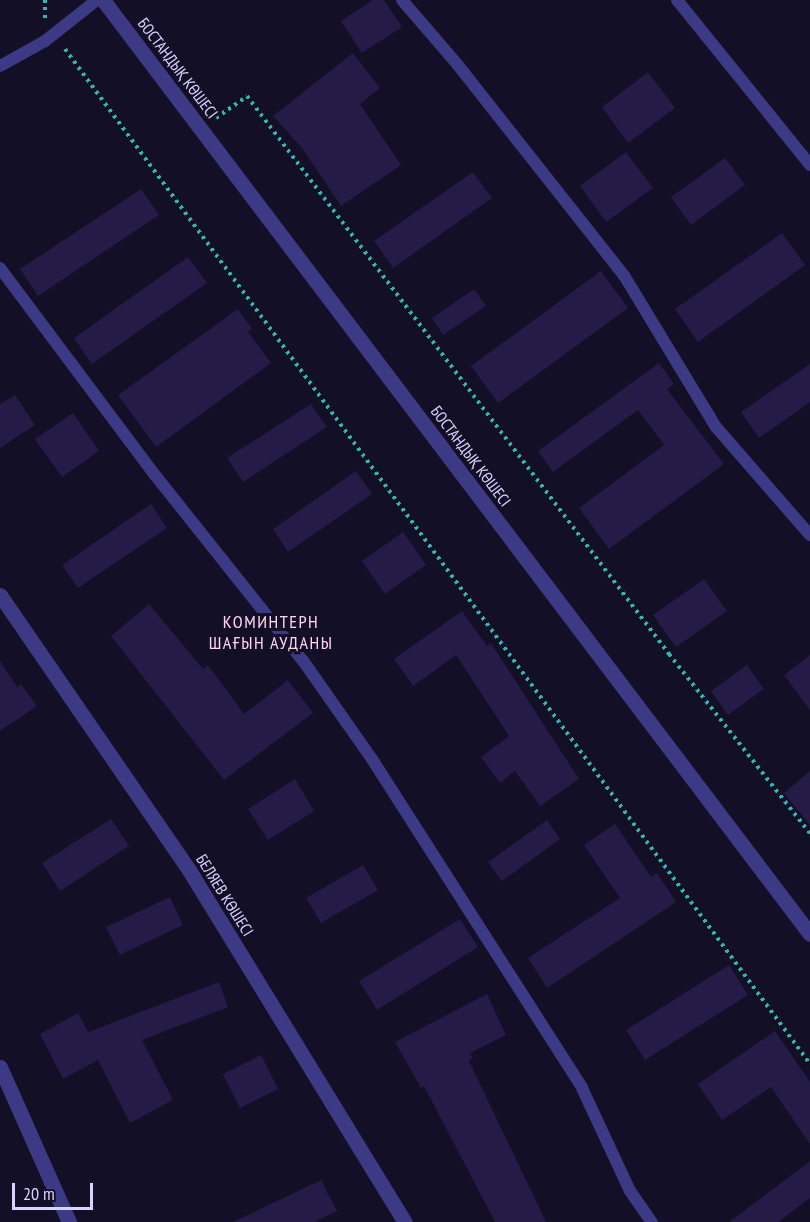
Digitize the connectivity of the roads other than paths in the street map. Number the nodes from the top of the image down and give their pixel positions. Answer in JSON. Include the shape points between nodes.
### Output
{"nodes":[{"id":1,"x":97,"y":0,"type":"edge"},
{"id":2,"x":103,"y":0,"type":"edge"},
{"id":3,"x":402,"y":0,"type":"edge"},
{"id":4,"x":677,"y":0,"type":"edge"},
{"id":5,"x":0,"y":66,"type":"edge"},
{"id":6,"x":810,"y":165,"type":"edge"},
{"id":7,"x":0,"y":268,"type":"edge"},
{"id":8,"x":810,"y":535,"type":"edge"},
{"id":9,"x":0,"y":595,"type":"edge"},
{"id":10,"x":810,"y":933,"type":"edge"},
{"id":11,"x":0,"y":1067,"type":"edge"},
{"id":12,"x":69,"y":1222,"type":"edge"},
{"id":13,"x":405,"y":1222,"type":"edge"},
{"id":14,"x":651,"y":1222,"type":"edge"}],
"edges":[{"from":1,"to":5,"type":"lane","via":[[54,34]]},
{"from":2,"to":10,"type":"street","name":"БОСТАНДЫҚ КӨШЕСІ"},
{"from":3,"to":8,"type":"lane","via":[[625,277],[716,427]]},
{"from":4,"to":6,"type":"lane"},
{"from":7,"to":14,"type":"lane","via":[[155,475],[304,662],[372,759],[582,1088],[630,1191]]},
{"from":9,"to":13,"type":"street","name":"БЕЛЯЕВ КӨШЕСІ","via":[[189,870]]},
{"from":11,"to":12,"type":"street"}]}
